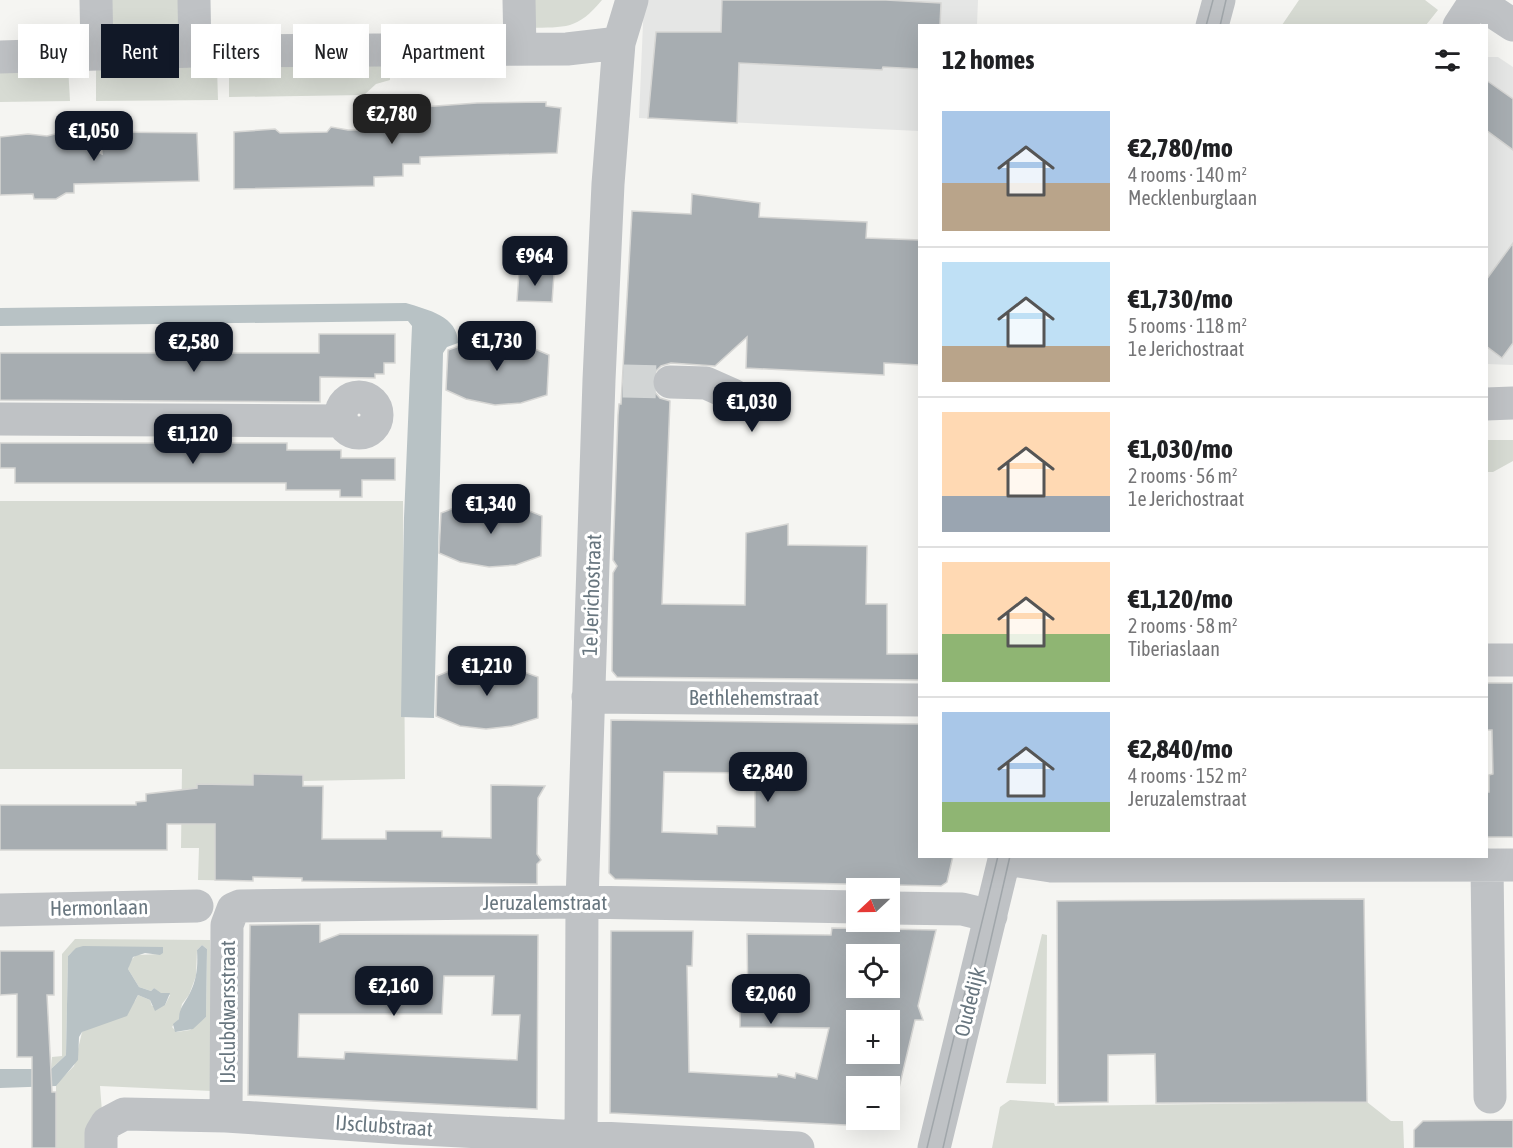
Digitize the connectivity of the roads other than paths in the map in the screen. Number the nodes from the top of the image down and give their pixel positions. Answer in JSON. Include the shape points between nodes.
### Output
{"nodes":[{"id":1,"x":96,"y":0,"type":"edge"},
{"id":2,"x":194,"y":0,"type":"edge"},
{"id":3,"x":519,"y":0,"type":"edge"},
{"id":4,"x":632,"y":0,"type":"edge"},
{"id":5,"x":1219,"y":0,"type":"edge"},
{"id":6,"x":1476,"y":0,"type":"edge"},
{"id":7,"x":194,"y":24,"type":"edge"},
{"id":8,"x":1213,"y":24,"type":"edge"},
{"id":9,"x":1460,"y":24,"type":"edge"},
{"id":10,"x":1513,"y":25,"type":"edge"},
{"id":11,"x":619,"y":43,"type":"junction"},
{"id":12,"x":520,"y":49,"type":"junction"},
{"id":13,"x":281,"y":50,"type":"edge"},
{"id":14,"x":191,"y":51,"type":"edge"},
{"id":15,"x":97,"y":54,"type":"junction"},
{"id":16,"x":0,"y":57,"type":"edge"},
{"id":17,"x":670,"y":382,"type":"tunnel mouth"},
{"id":18,"x":733,"y":395,"type":"dead end"},
{"id":19,"x":1513,"y":403,"type":"edge"},
{"id":20,"x":1488,"y":404,"type":"edge"},
{"id":21,"x":0,"y":419,"type":"edge"},
{"id":22,"x":342,"y":420,"type":"dead end"},
{"id":23,"x":1488,"y":660,"type":"edge"},
{"id":24,"x":1513,"y":660,"type":"edge"},
{"id":25,"x":588,"y":697,"type":"junction"},
{"id":26,"x":918,"y":700,"type":"edge"},
{"id":27,"x":1005,"y":858,"type":"edge"},
{"id":28,"x":1374,"y":861,"type":"edge"},
{"id":29,"x":1500,"y":865,"type":"edge"},
{"id":30,"x":582,"y":902,"type":"junction"},
{"id":31,"x":197,"y":906,"type":"dead end"},
{"id":32,"x":846,"y":907,"type":"edge"},
{"id":33,"x":900,"y":908,"type":"edge"},
{"id":34,"x":233,"y":909,"type":"joint"},
{"id":35,"x":0,"y":910,"type":"edge"},
{"id":36,"x":991,"y":916,"type":"junction"},
{"id":37,"x":1490,"y":1097,"type":"dead end"},
{"id":38,"x":226,"y":1116,"type":"junction"},
{"id":39,"x":581,"y":1142,"type":"edge"},
{"id":40,"x":100,"y":1148,"type":"edge"},
{"id":41,"x":798,"y":1148,"type":"edge"},
{"id":42,"x":934,"y":1148,"type":"edge"}],
"edges":[{"from":1,"to":15,"type":"street"},
{"from":2,"to":7,"type":"street"},
{"from":3,"to":12,"type":"street"},
{"from":4,"to":11,"type":"street","name":"1e Jerichostraat"},
{"from":5,"to":8,"type":"street"},
{"from":6,"to":9,"type":"street"},
{"from":6,"to":10,"type":"street"},
{"from":11,"to":12,"type":"street"},
{"from":11,"to":25,"type":"street","name":"1e Jerichostraat","via":[[611,381]]},
{"from":12,"to":13,"type":"street"},
{"from":14,"to":15,"type":"street"},
{"from":15,"to":16,"type":"street"},
{"from":17,"to":18,"type":"street","via":[[706,383]]},
{"from":19,"to":20,"type":"street"},
{"from":21,"to":22,"type":"street"},
{"from":23,"to":24,"type":"street"},
{"from":25,"to":26,"type":"street","name":"Bethlehemstraat"},
{"from":25,"to":30,"type":"street","name":"1e Jerichostraat"},
{"from":27,"to":28,"type":"street","via":[[1051,866]]},
{"from":27,"to":36,"type":"street","name":"Oudedijk"},
{"from":28,"to":29,"type":"street"},
{"from":29,"to":37,"type":"street"},
{"from":30,"to":32,"type":"street","name":"Jeruzalemstraat"},
{"from":30,"to":34,"type":"street","name":"Jeruzalemstraat"},
{"from":30,"to":39,"type":"street","name":"1e Jerichostraat"},
{"from":31,"to":35,"type":"street","name":"Hermonlaan"},
{"from":33,"to":36,"type":"street","via":[[962,909]]},
{"from":34,"to":38,"type":"street","name":"IJsclubdwarsstraat","via":[[227,925]]},
{"from":36,"to":42,"type":"street","name":"Oudedijk"},
{"from":38,"to":39,"type":"street","name":"IJsclubstraat"},
{"from":38,"to":40,"type":"street","name":"IJsclubstraat","via":[[124,1114],[107,1123],[101,1133]]},
{"from":39,"to":41,"type":"street","name":"IJsclubstraat"}]}
